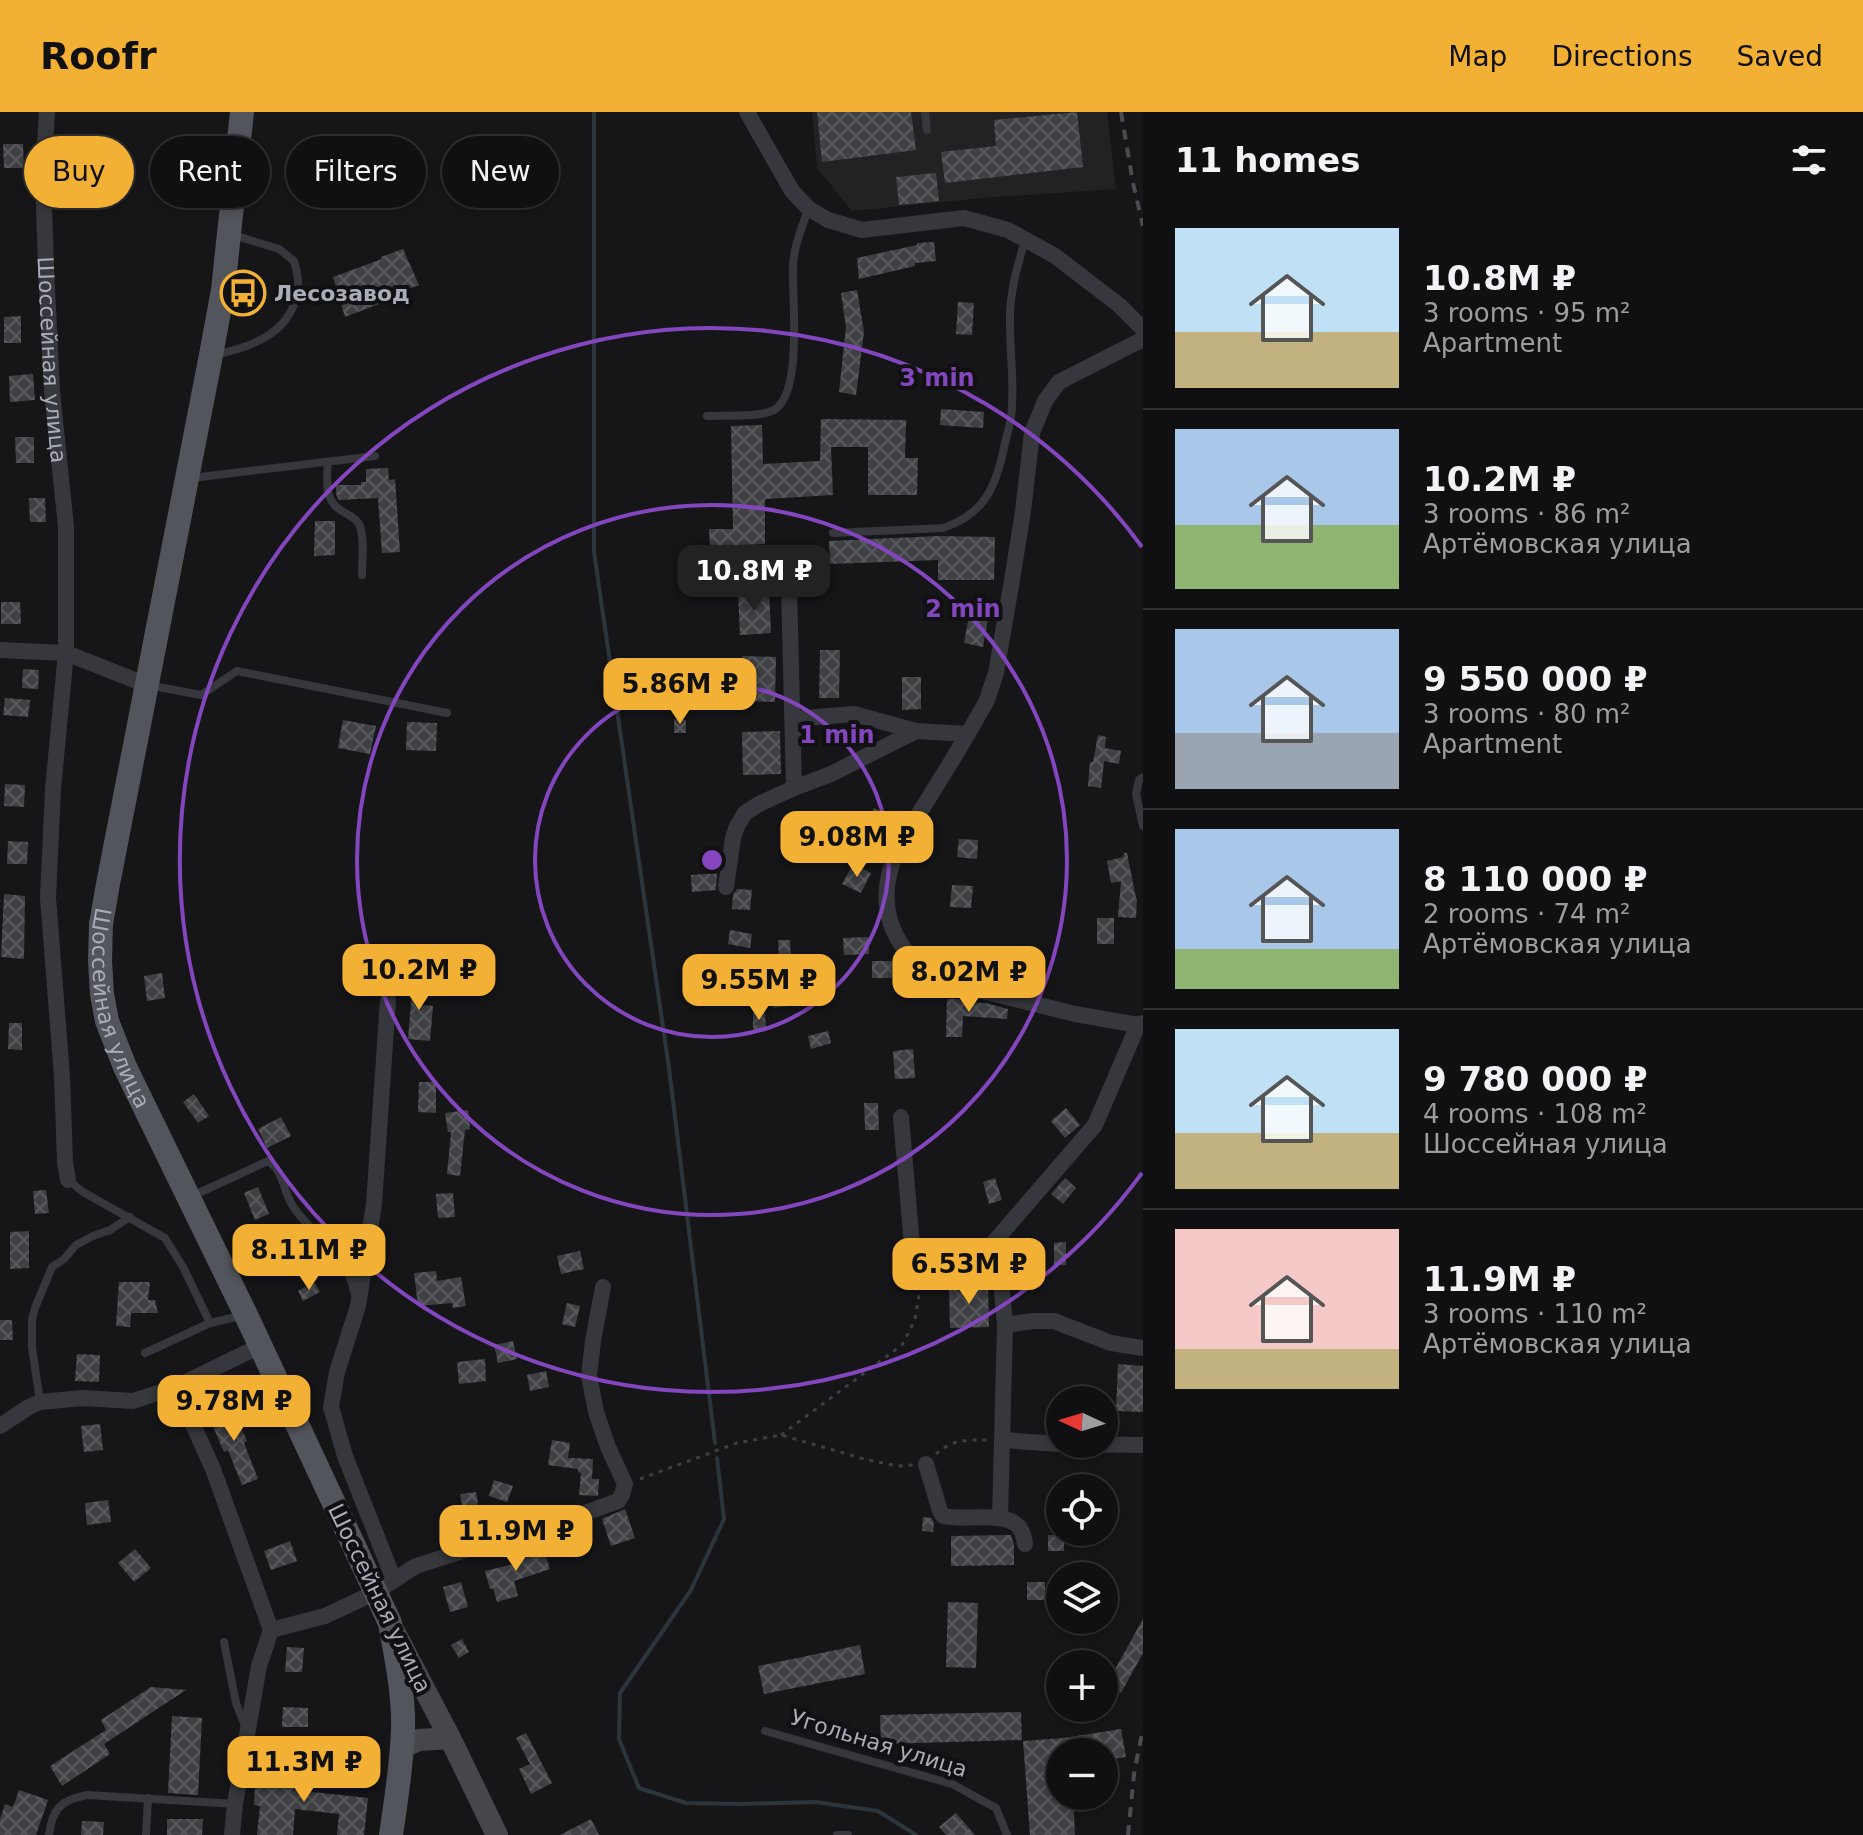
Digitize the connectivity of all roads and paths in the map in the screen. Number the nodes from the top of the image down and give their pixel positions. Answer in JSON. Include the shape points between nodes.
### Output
{"nodes":[{"id":1,"x":47,"y":112,"type":"edge"},
{"id":2,"x":242,"y":112,"type":"edge"},
{"id":3,"x":747,"y":112,"type":"edge"},
{"id":4,"x":925,"y":112,"type":"edge"},
{"id":5,"x":927,"y":130,"type":"dead end"},
{"id":6,"x":808,"y":208,"type":"junction"},
{"id":7,"x":229,"y":234,"type":"junction"},
{"id":8,"x":1025,"y":240,"type":"junction"},
{"id":9,"x":1143,"y":329,"type":"edge"},
{"id":10,"x":1143,"y":339,"type":"edge"},
{"id":11,"x":211,"y":355,"type":"junction"},
{"id":12,"x":707,"y":416,"type":"dead end"},
{"id":13,"x":375,"y":456,"type":"dead end"},
{"id":14,"x":328,"y":462,"type":"junction"},
{"id":15,"x":187,"y":478,"type":"junction"},
{"id":16,"x":833,"y":533,"type":"dead end"},
{"id":17,"x":362,"y":575,"type":"dead end"},
{"id":18,"x":789,"y":586,"type":"dead end"},
{"id":19,"x":0,"y":650,"type":"edge"},
{"id":20,"x":66,"y":653,"type":"junction"},
{"id":21,"x":147,"y":685,"type":"junction"},
{"id":22,"x":447,"y":713,"type":"dead end"},
{"id":23,"x":793,"y":719,"type":"junction"},
{"id":24,"x":916,"y":731,"type":"junction"},
{"id":25,"x":968,"y":734,"type":"junction"},
{"id":26,"x":1143,"y":777,"type":"edge"},
{"id":27,"x":794,"y":788,"type":"junction"},
{"id":28,"x":1143,"y":826,"type":"edge"},
{"id":29,"x":726,"y":887,"type":"dead end"},
{"id":30,"x":388,"y":1000,"type":"dead end"},
{"id":31,"x":1140,"y":1024,"type":"edge"},
{"id":32,"x":901,"y":1117,"type":"dead end"},
{"id":33,"x":68,"y":1180,"type":"joint"},
{"id":34,"x":189,"y":1198,"type":"junction"},
{"id":35,"x":130,"y":1217,"type":"junction"},
{"id":36,"x":989,"y":1263,"type":"junction"},
{"id":37,"x":921,"y":1281,"type":"junction"},
{"id":38,"x":603,"y":1287,"type":"dead end"},
{"id":39,"x":358,"y":1306,"type":"junction"},
{"id":40,"x":246,"y":1315,"type":"junction"},
{"id":41,"x":210,"y":1323,"type":"junction"},
{"id":42,"x":1005,"y":1325,"type":"junction"},
{"id":43,"x":260,"y":1346,"type":"junction"},
{"id":44,"x":1143,"y":1348,"type":"edge"},
{"id":45,"x":145,"y":1353,"type":"dead end"},
{"id":46,"x":176,"y":1387,"type":"junction"},
{"id":47,"x":40,"y":1402,"type":"junction"},
{"id":48,"x":0,"y":1426,"type":"edge"},
{"id":49,"x":781,"y":1435,"type":"junction"},
{"id":50,"x":1003,"y":1440,"type":"junction"},
{"id":51,"x":1046,"y":1443,"type":"edge"},
{"id":52,"x":1118,"y":1445,"type":"edge"},
{"id":53,"x":1143,"y":1445,"type":"edge"},
{"id":54,"x":926,"y":1464,"type":"junction"},
{"id":55,"x":625,"y":1484,"type":"junction"},
{"id":56,"x":1000,"y":1518,"type":"junction"},
{"id":57,"x":1025,"y":1544,"type":"dead end"},
{"id":58,"x":384,"y":1586,"type":"junction"},
{"id":59,"x":390,"y":1623,"type":"junction"},
{"id":60,"x":271,"y":1630,"type":"junction"},
{"id":61,"x":224,"y":1642,"type":"dead end"},
{"id":62,"x":765,"y":1731,"type":"dead end"},
{"id":63,"x":248,"y":1732,"type":"junction"},
{"id":64,"x":450,"y":1738,"type":"junction"},
{"id":65,"x":402,"y":1747,"type":"junction"},
{"id":66,"x":148,"y":1798,"type":"junction"},
{"id":67,"x":235,"y":1804,"type":"junction"},
{"id":68,"x":492,"y":1831,"type":"edge"},
{"id":69,"x":49,"y":1835,"type":"edge"},
{"id":70,"x":146,"y":1835,"type":"edge"},
{"id":71,"x":232,"y":1835,"type":"edge"},
{"id":72,"x":391,"y":1835,"type":"edge"},
{"id":73,"x":837,"y":1835,"type":"edge"},
{"id":74,"x":848,"y":1835,"type":"edge"},
{"id":75,"x":1007,"y":1835,"type":"edge"}],
"edges":[{"from":1,"to":20,"type":"street","name":"Шоссейная улица","via":[[43,190],[52,391],[66,527]]},
{"from":2,"to":7,"type":"main road","name":"Шоссейная улица"},
{"from":3,"to":6,"type":"street","via":[[792,191]]},
{"from":4,"to":5,"type":"lane"},
{"from":6,"to":8,"type":"street","via":[[862,230],[964,218]]},
{"from":6,"to":12,"type":"lane","via":[[793,266],[795,342],[785,396],[770,412]]},
{"from":7,"to":11,"type":"main road","name":"Шоссейная улица"},
{"from":7,"to":11,"type":"lane","via":[[279,249],[294,261],[298,284],[293,307],[265,339]]},
{"from":8,"to":9,"type":"street","via":[[1055,256]]},
{"from":8,"to":16,"type":"lane","via":[[1010,311],[1012,409],[997,477],[987,496],[972,514],[943,528]]},
{"from":10,"to":25,"type":"street","via":[[1059,382],[1045,401],[1032,433],[996,673]]},
{"from":11,"to":15,"type":"main road","name":"Шоссейная улица"},
{"from":13,"to":14,"type":"lane"},
{"from":14,"to":15,"type":"lane"},
{"from":14,"to":17,"type":"lane","via":[[329,497],[361,531]]},
{"from":15,"to":21,"type":"main road","name":"Шоссейная улица"},
{"from":18,"to":23,"type":"street"},
{"from":19,"to":20,"type":"street"},
{"from":20,"to":21,"type":"street"},
{"from":20,"to":33,"type":"street","name":"Шоссейная улица","via":[[48,898]]},
{"from":21,"to":22,"type":"lane","via":[[201,695],[237,671]]},
{"from":21,"to":34,"type":"main road","name":"Шоссейная улица","via":[[101,924],[102,994],[125,1067]]},
{"from":23,"to":24,"type":"street","via":[[854,714]]},
{"from":23,"to":27,"type":"street"},
{"from":24,"to":25,"type":"street"},
{"from":24,"to":27,"type":"street"},
{"from":25,"to":31,"type":"street","via":[[898,849],[886,887],[891,927],[915,964],[934,979],[1075,1014]]},
{"from":26,"to":28,"type":"lane","via":[[1136,794]]},
{"from":27,"to":29,"type":"street","via":[[745,813],[733,838]]},
{"from":30,"to":39,"type":"street","via":[[374,1204]]},
{"from":31,"to":36,"type":"street","via":[[1095,1125],[994,1242]]},
{"from":32,"to":37,"type":"street","via":[[914,1269]]},
{"from":33,"to":35,"type":"lane"},
{"from":34,"to":39,"type":"lane","via":[[268,1161],[274,1164],[296,1212],[351,1277]]},
{"from":34,"to":40,"type":"main road","name":"Шоссейная улица"},
{"from":35,"to":41,"type":"lane","via":[[165,1238]]},
{"from":35,"to":47,"type":"lane","via":[[76,1245],[52,1267],[32,1319]]},
{"from":36,"to":37,"type":"street"},
{"from":36,"to":42,"type":"street","via":[[1001,1280]]},
{"from":37,"to":49,"type":"path","via":[[915,1320],[902,1345]]},
{"from":38,"to":55,"type":"street","via":[[589,1376],[600,1424]]},
{"from":39,"to":58,"type":"street","via":[[331,1407]]},
{"from":40,"to":41,"type":"lane"},
{"from":40,"to":43,"type":"main road","name":"Шоссейная улица"},
{"from":41,"to":45,"type":"lane"},
{"from":42,"to":44,"type":"street","via":[[1054,1321],[1111,1343]]},
{"from":42,"to":50,"type":"street"},
{"from":43,"to":46,"type":"street"},
{"from":43,"to":58,"type":"main road","name":"Шоссейная улица"},
{"from":46,"to":47,"type":"street","via":[[133,1401]]},
{"from":46,"to":60,"type":"street","via":[[213,1469]]},
{"from":47,"to":48,"type":"street"},
{"from":49,"to":54,"type":"path","via":[[868,1460]]},
{"from":49,"to":55,"type":"path","via":[[737,1443]]},
{"from":50,"to":51,"type":"street"},
{"from":50,"to":54,"type":"path","via":[[959,1440]]},
{"from":50,"to":56,"type":"street"},
{"from":52,"to":53,"type":"street"},
{"from":54,"to":56,"type":"street","via":[[943,1516]]},
{"from":55,"to":58,"type":"street","via":[[618,1501],[416,1566]]},
{"from":56,"to":57,"type":"street","via":[[1016,1523]]},
{"from":58,"to":59,"type":"main road","name":"Шоссейная улица"},
{"from":58,"to":60,"type":"street","via":[[325,1616]]},
{"from":59,"to":64,"type":"main road","name":"Шоссейная улица"},
{"from":59,"to":65,"type":"main road"},
{"from":60,"to":63,"type":"street"},
{"from":61,"to":63,"type":"lane","via":[[236,1703]]},
{"from":62,"to":75,"type":"lane","name":"Угольная улица","via":[[952,1784],[996,1808]]},
{"from":63,"to":67,"type":"street"},
{"from":64,"to":65,"type":"main road"},
{"from":64,"to":68,"type":"main road","name":"Шоссейная улица"},
{"from":65,"to":72,"type":"main road"},
{"from":66,"to":67,"type":"lane"},
{"from":66,"to":69,"type":"lane","via":[[71,1798],[58,1807]]},
{"from":66,"to":70,"type":"lane"},
{"from":67,"to":71,"type":"street"},
{"from":73,"to":74,"type":"lane"}]}
